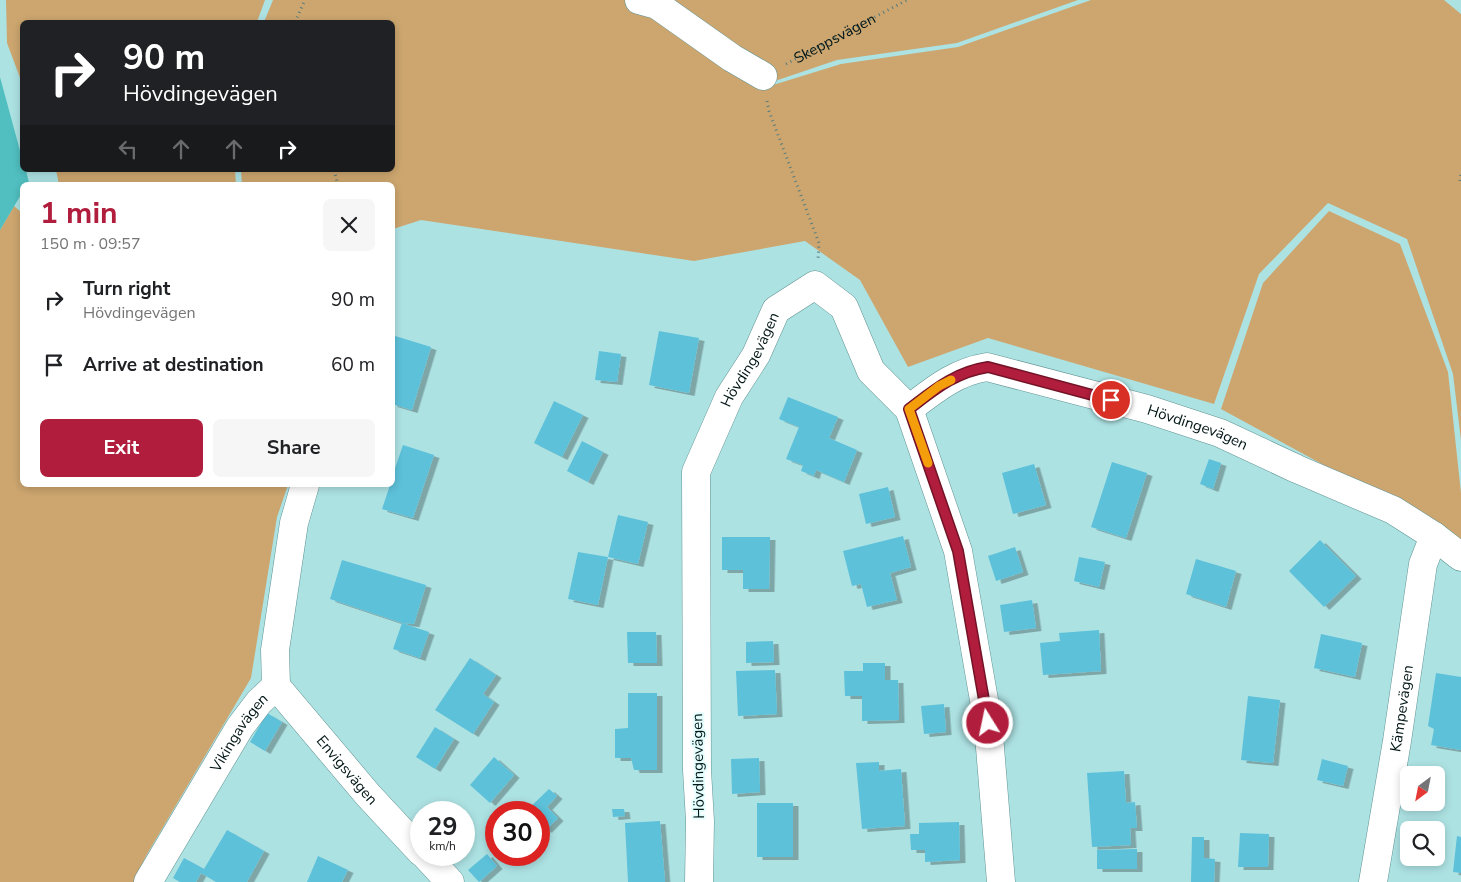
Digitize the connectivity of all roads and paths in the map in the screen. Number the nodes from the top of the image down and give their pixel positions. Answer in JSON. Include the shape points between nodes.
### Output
{"nodes":[{"id":1,"x":305,"y":0,"type":"edge"},
{"id":2,"x":639,"y":0,"type":"edge"},
{"id":3,"x":907,"y":0,"type":"edge"},
{"id":4,"x":296,"y":20,"type":"edge"},
{"id":5,"x":763,"y":76,"type":"junction"},
{"id":6,"x":1461,"y":172,"type":"edge"},
{"id":7,"x":1460,"y":181,"type":"dead end"},
{"id":8,"x":815,"y":285,"type":"junction"},
{"id":9,"x":909,"y":409,"type":"junction"},
{"id":10,"x":304,"y":487,"type":"edge"},
{"id":11,"x":1434,"y":536,"type":"junction"},
{"id":12,"x":1461,"y":557,"type":"edge"},
{"id":13,"x":276,"y":686,"type":"junction"},
{"id":14,"x":410,"y":840,"type":"edge"},
{"id":15,"x":435,"y":866,"type":"edge"},
{"id":16,"x":148,"y":882,"type":"edge"},
{"id":17,"x":450,"y":882,"type":"edge"},
{"id":18,"x":700,"y":882,"type":"edge"},
{"id":19,"x":1001,"y":882,"type":"edge"},
{"id":20,"x":1373,"y":882,"type":"edge"}],
"edges":[{"from":1,"to":4,"type":"path"},
{"from":2,"to":5,"type":"street","via":[[657,5]]},
{"from":3,"to":5,"type":"path","name":"Skeppsvägen"},
{"from":5,"to":8,"type":"path","via":[[769,110],[819,243]]},
{"from":6,"to":7,"type":"path"},
{"from":8,"to":9,"type":"street","via":[[844,307],[871,371]]},
{"from":8,"to":18,"type":"street","name":"Hövdingevägen","via":[[776,310],[756,355],[729,397],[696,472]]},
{"from":9,"to":11,"type":"street","name":"Hövdingevägen","via":[[939,386],[971,370],[988,367],[1147,409],[1220,433],[1393,510]]},
{"from":9,"to":19,"type":"street","via":[[958,551],[988,723]]},
{"from":10,"to":13,"type":"street","name":"Vikingavägen","via":[[294,523],[275,650]]},
{"from":11,"to":12,"type":"street","name":"Hövdingevägen"},
{"from":11,"to":20,"type":"street","name":"Kämpevägen","via":[[1423,564]]},
{"from":13,"to":14,"type":"street","name":"Envigsvägen"},
{"from":13,"to":16,"type":"street","name":"Vikingavägen","via":[[240,727]]},
{"from":15,"to":17,"type":"street"}]}
